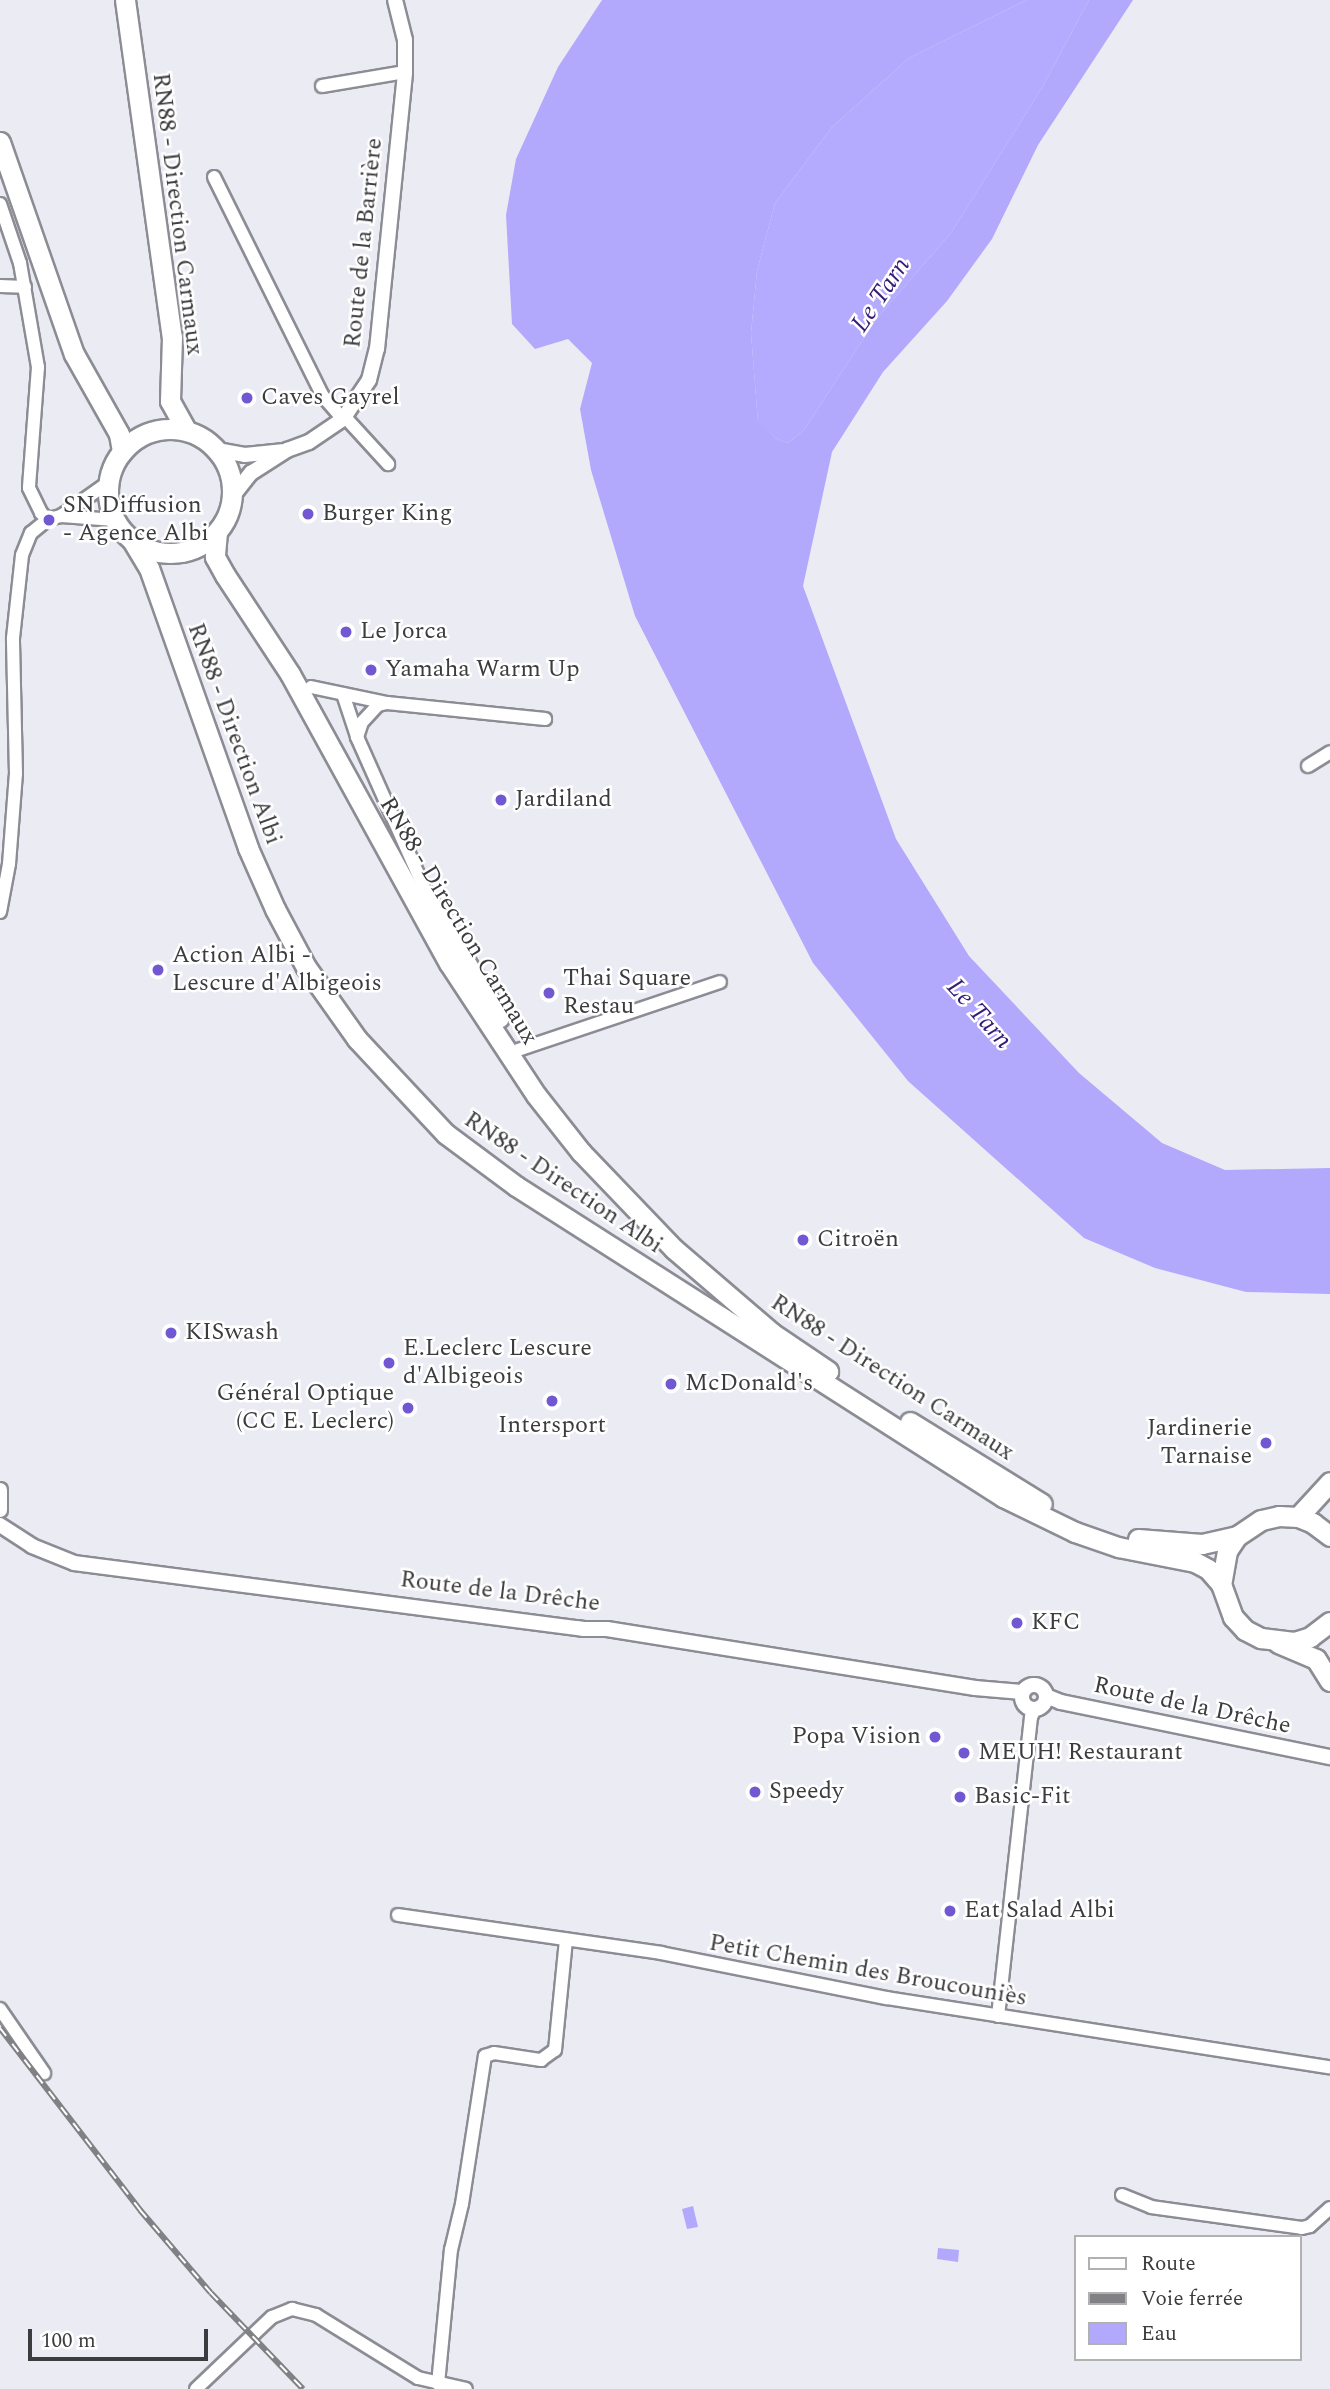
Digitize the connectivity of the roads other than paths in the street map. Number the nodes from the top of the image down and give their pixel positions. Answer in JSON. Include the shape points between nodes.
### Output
{"nodes":[{"id":1,"x":125,"y":0,"type":"edge"},
{"id":2,"x":395,"y":0,"type":"edge"},
{"id":3,"x":405,"y":72,"type":"junction"},
{"id":4,"x":322,"y":86,"type":"dead end"},
{"id":5,"x":0,"y":142,"type":"edge"},
{"id":6,"x":214,"y":177,"type":"dead end"},
{"id":7,"x":0,"y":204,"type":"edge"},
{"id":8,"x":0,"y":286,"type":"edge"},
{"id":9,"x":25,"y":287,"type":"junction"},
{"id":10,"x":344,"y":418,"type":"junction"},
{"id":11,"x":186,"y":430,"type":"junction"},
{"id":12,"x":217,"y":450,"type":"junction"},
{"id":13,"x":286,"y":450,"type":"junction"},
{"id":14,"x":122,"y":451,"type":"junction"},
{"id":15,"x":388,"y":464,"type":"dead end"},
{"id":16,"x":109,"y":482,"type":"junction"},
{"id":17,"x":232,"y":497,"type":"junction"},
{"id":18,"x":54,"y":517,"type":"junction"},
{"id":19,"x":115,"y":520,"type":"junction"},
{"id":20,"x":217,"y":533,"type":"junction"},
{"id":21,"x":132,"y":541,"type":"junction"},
{"id":22,"x":234,"y":587,"type":"junction"},
{"id":23,"x":6,"y":644,"type":"edge"},
{"id":24,"x":310,"y":687,"type":"junction"},
{"id":25,"x":343,"y":694,"type":"junction"},
{"id":26,"x":387,"y":703,"type":"junction"},
{"id":27,"x":545,"y":719,"type":"dead end"},
{"id":28,"x":357,"y":737,"type":"junction"},
{"id":29,"x":1330,"y":752,"type":"edge"},
{"id":30,"x":1308,"y":766,"type":"dead end"},
{"id":31,"x":4,"y":864,"type":"edge"},
{"id":32,"x":430,"y":903,"type":"junction"},
{"id":33,"x":0,"y":912,"type":"edge"},
{"id":34,"x":720,"y":982,"type":"dead end"},
{"id":35,"x":518,"y":1050,"type":"junction"},
{"id":36,"x":809,"y":1359,"type":"junction"},
{"id":37,"x":1330,"y":1482,"type":"edge"},
{"id":38,"x":0,"y":1490,"type":"edge"},
{"id":39,"x":0,"y":1510,"type":"edge"},
{"id":40,"x":1298,"y":1517,"type":"junction"},
{"id":41,"x":0,"y":1525,"type":"edge"},
{"id":42,"x":1237,"y":1536,"type":"junction"},
{"id":43,"x":1330,"y":1536,"type":"edge"},
{"id":44,"x":1221,"y":1584,"type":"junction"},
{"id":45,"x":1330,"y":1622,"type":"edge"},
{"id":46,"x":1278,"y":1642,"type":"junction"},
{"id":47,"x":1330,"y":1681,"type":"edge"},
{"id":48,"x":1022,"y":1695,"type":"junction"},
{"id":49,"x":1046,"y":1696,"type":"junction"},
{"id":50,"x":1035,"y":1709,"type":"junction"},
{"id":51,"x":1330,"y":1758,"type":"edge"},
{"id":52,"x":398,"y":1915,"type":"dead end"},
{"id":53,"x":566,"y":1940,"type":"junction"},
{"id":54,"x":0,"y":2009,"type":"edge"},
{"id":55,"x":998,"y":2016,"type":"junction"},
{"id":56,"x":1330,"y":2067,"type":"edge"},
{"id":57,"x":44,"y":2073,"type":"dead end"},
{"id":58,"x":1122,"y":2195,"type":"dead end"},
{"id":59,"x":1330,"y":2208,"type":"edge"},
{"id":60,"x":438,"y":2384,"type":"junction"},
{"id":61,"x":196,"y":2389,"type":"edge"},
{"id":62,"x":466,"y":2389,"type":"edge"}],
"edges":[{"from":1,"to":11,"type":"main road","name":"RN88 - Direction Carmaux","via":[[172,337],[170,401]]},
{"from":2,"to":3,"type":"street","name":"Route de la Barrière","via":[[405,40]]},
{"from":3,"to":4,"type":"street"},
{"from":3,"to":10,"type":"street","name":"Route de la Barrière","via":[[377,349],[369,380]]},
{"from":5,"to":14,"type":"main road","via":[[74,354],[119,434]]},
{"from":6,"to":10,"type":"street","via":[[321,395]]},
{"from":7,"to":9,"type":"street"},
{"from":8,"to":9,"type":"street"},
{"from":9,"to":18,"type":"street","via":[[38,367],[29,488],[41,513]]},
{"from":10,"to":13,"type":"street","name":"Route de la Barrière","via":[[309,442]]},
{"from":10,"to":15,"type":"street"},
{"from":11,"to":12,"type":"main road"},
{"from":11,"to":14,"type":"main road","via":[[163,429],[140,436]]},
{"from":12,"to":13,"type":"street","name":"Route de la Barrière","via":[[244,455]]},
{"from":12,"to":17,"type":"main road","via":[[230,472]]},
{"from":13,"to":17,"type":"street","name":"Route de la Barrière","via":[[251,473]]},
{"from":14,"to":16,"type":"main road"},
{"from":16,"to":18,"type":"street"},
{"from":16,"to":19,"type":"main road"},
{"from":17,"to":20,"type":"main road"},
{"from":18,"to":19,"type":"street"},
{"from":18,"to":23,"type":"street","via":[[31,533],[22,555]]},
{"from":19,"to":21,"type":"main road"},
{"from":20,"to":21,"type":"main road","via":[[198,547],[176,553],[153,551]]},
{"from":20,"to":22,"type":"main road","name":"RN88 - Direction Carmaux","via":[[215,557]]},
{"from":21,"to":44,"type":"main road","name":"RN88 - Direction Albi","via":[[149,568],[248,848],[306,967],[357,1039],[446,1134],[494,1171],[1003,1497],[1074,1532],[1195,1562]]},
{"from":22,"to":24,"type":"main road","via":[[272,628]]},
{"from":22,"to":36,"type":"main road","name":"RN88 - Direction Carmaux","via":[[290,674],[449,963],[536,1095],[581,1153],[674,1249]]},
{"from":23,"to":31,"type":"street","via":[[16,774]]},
{"from":24,"to":25,"type":"street"},
{"from":24,"to":32,"type":"main road"},
{"from":25,"to":26,"type":"street"},
{"from":25,"to":28,"type":"street"},
{"from":26,"to":27,"type":"street"},
{"from":26,"to":28,"type":"street","via":[[362,722]]},
{"from":28,"to":32,"type":"street"},
{"from":29,"to":30,"type":"street"},
{"from":31,"to":33,"type":"street"},
{"from":32,"to":35,"type":"main road"},
{"from":34,"to":35,"type":"street"},
{"from":35,"to":36,"type":"main road","via":[[620,1179]]},
{"from":36,"to":42,"type":"main road","name":"RN88 - Direction Carmaux","via":[[1074,1522],[1100,1532],[1158,1542],[1202,1544]]},
{"from":37,"to":40,"type":"main road"},
{"from":38,"to":39,"type":"street"},
{"from":40,"to":42,"type":"main road","name":"RN88 - Direction Carmaux","via":[[1261,1520]]},
{"from":40,"to":43,"type":"main road"},
{"from":41,"to":48,"type":"street","name":"Route de la Drêche","via":[[32,1546],[74,1563],[607,1629]]},
{"from":42,"to":44,"type":"main road","via":[[1225,1559]]},
{"from":44,"to":46,"type":"main road","via":[[1225,1602],[1245,1630]]},
{"from":45,"to":46,"type":"main road","via":[[1310,1637]]},
{"from":46,"to":47,"type":"main road","via":[[1316,1660]]},
{"from":48,"to":49,"type":"street","via":[[1028,1686],[1036,1685]]},
{"from":48,"to":50,"type":"street","via":[[1026,1706]]},
{"from":49,"to":50,"type":"street","via":[[1043,1705]]},
{"from":49,"to":51,"type":"street","name":"Route de la Drêche"},
{"from":50,"to":55,"type":"street"},
{"from":52,"to":53,"type":"street","name":"Petit Chemin des Broucouniès"},
{"from":53,"to":55,"type":"street","name":"Petit Chemin des Broucouniès"},
{"from":53,"to":60,"type":"street","via":[[555,2050],[541,2060],[494,2053],[485,2056],[463,2204],[451,2250]]},
{"from":54,"to":57,"type":"street"},
{"from":55,"to":56,"type":"street","name":"Petit Chemin des Broucouniès"},
{"from":58,"to":59,"type":"street","via":[[1151,2207],[1302,2228]]},
{"from":60,"to":61,"type":"street","via":[[406,2372],[316,2315],[292,2309],[272,2317]]},
{"from":60,"to":62,"type":"street"}]}
